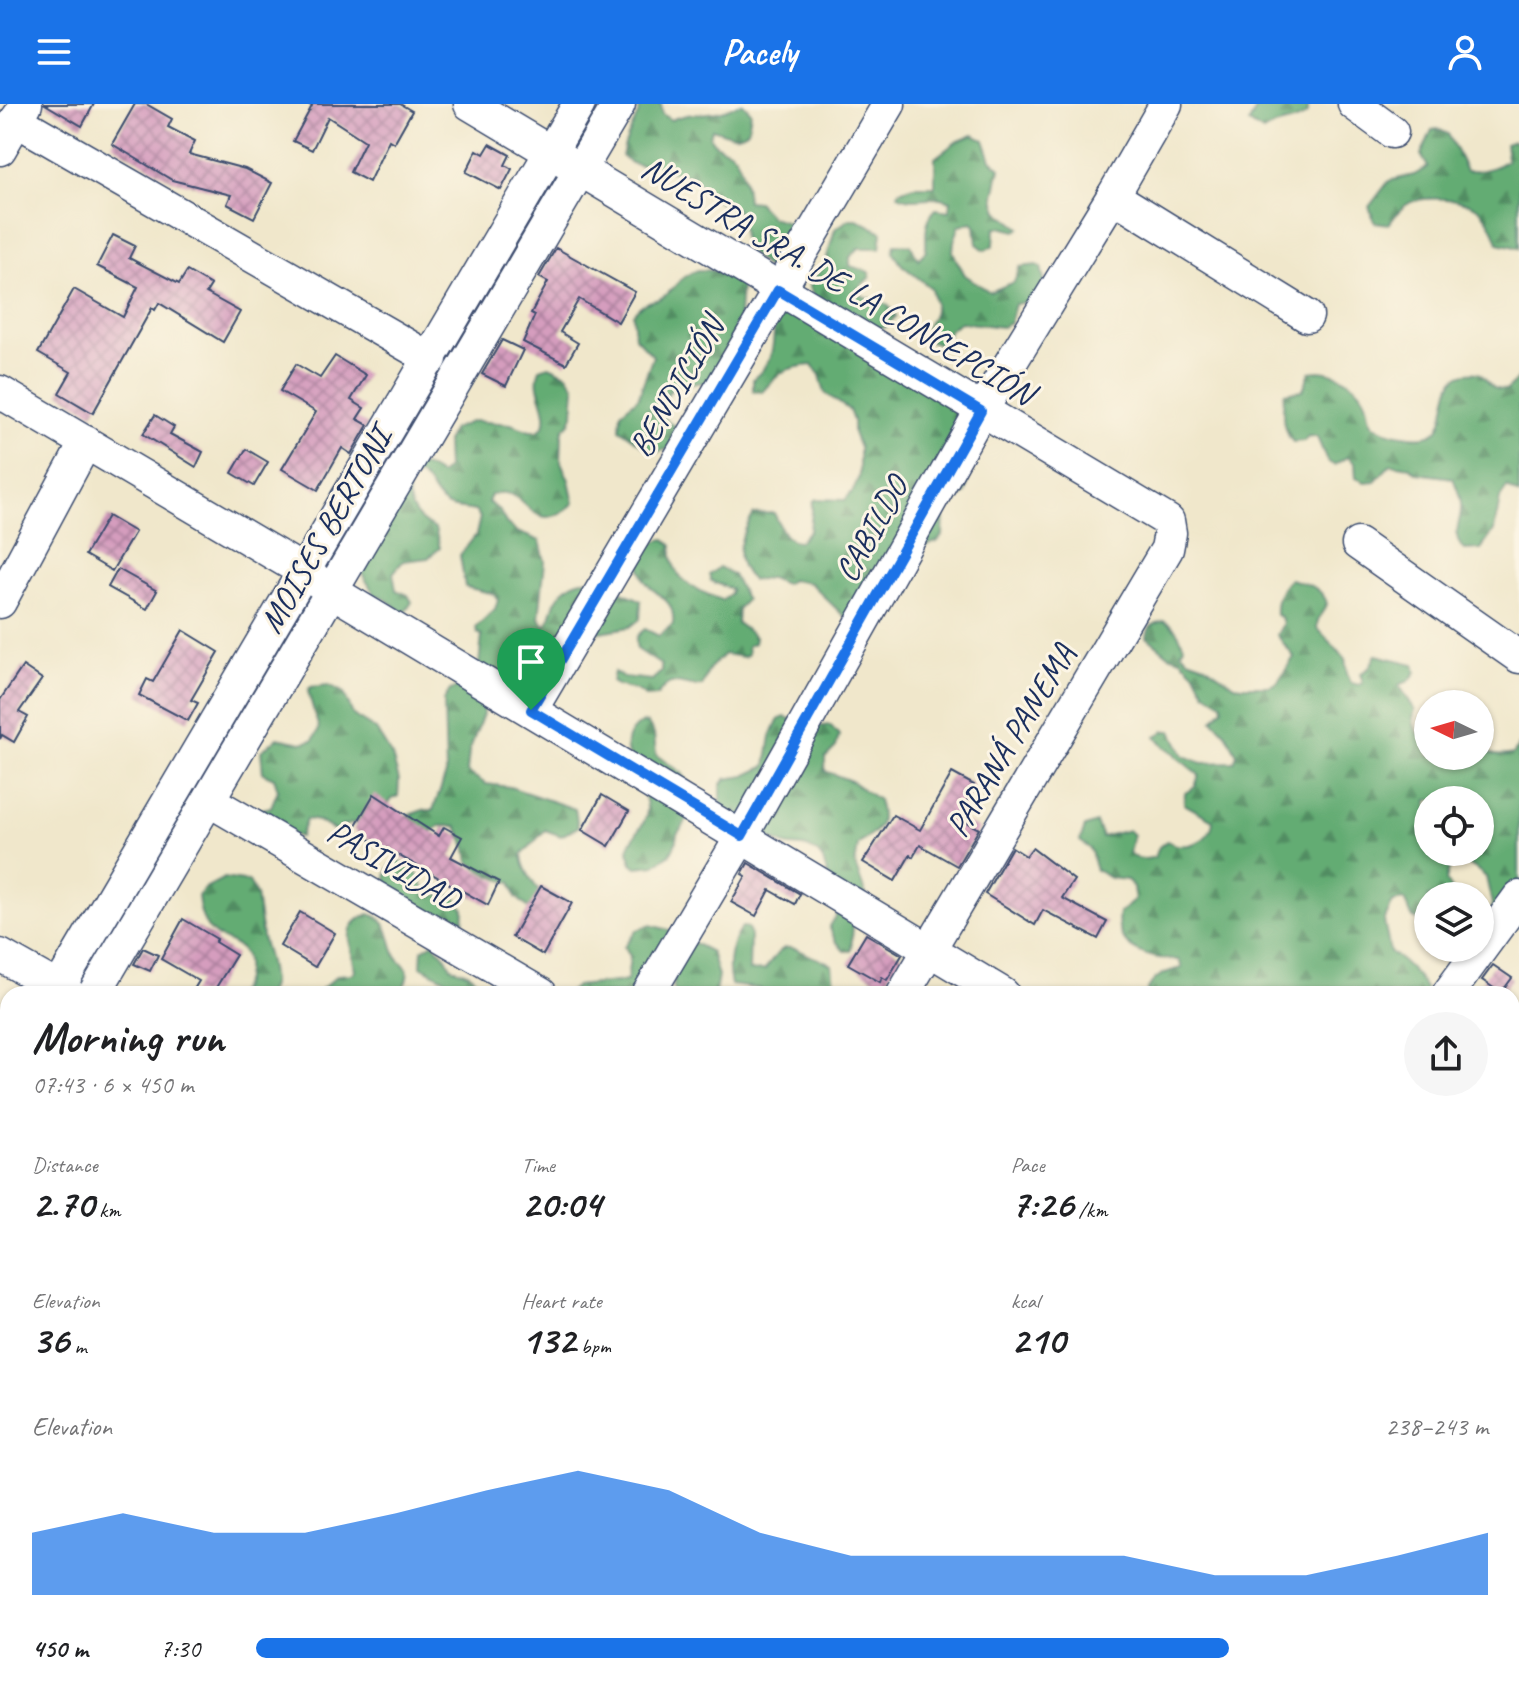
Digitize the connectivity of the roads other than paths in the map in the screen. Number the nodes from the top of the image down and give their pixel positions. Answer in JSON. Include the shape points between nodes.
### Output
{"nodes":[{"id":1,"x":470,"y":104,"type":"edge"},
{"id":2,"x":579,"y":104,"type":"edge"},
{"id":3,"x":619,"y":104,"type":"edge"},
{"id":4,"x":889,"y":104,"type":"edge"},
{"id":5,"x":1166,"y":104,"type":"edge"},
{"id":6,"x":1354,"y":104,"type":"edge"},
{"id":7,"x":21,"y":112,"type":"edge"},
{"id":8,"x":1392,"y":132,"type":"dead end"},
{"id":9,"x":0,"y":149,"type":"edge"},
{"id":10,"x":551,"y":152,"type":"junction"},
{"id":11,"x":580,"y":169,"type":"junction"},
{"id":12,"x":1113,"y":196,"type":"junction"},
{"id":13,"x":778,"y":290,"type":"junction"},
{"id":14,"x":1307,"y":316,"type":"dead end"},
{"id":15,"x":431,"y":359,"type":"junction"},
{"id":16,"x":0,"y":392,"type":"edge"},
{"id":17,"x":981,"y":411,"type":"junction"},
{"id":18,"x":86,"y":442,"type":"junction"},
{"id":19,"x":1168,"y":521,"type":"joint"},
{"id":20,"x":1358,"y":544,"type":"dead end"},
{"id":21,"x":305,"y":572,"type":"junction"},
{"id":22,"x":333,"y":592,"type":"junction"},
{"id":23,"x":0,"y":602,"type":"edge"},
{"id":24,"x":1519,"y":657,"type":"edge"},
{"id":25,"x":531,"y":710,"type":"junction"},
{"id":26,"x":210,"y":801,"type":"junction"},
{"id":27,"x":742,"y":836,"type":"junction"},
{"id":28,"x":1519,"y":897,"type":"edge"},
{"id":29,"x":930,"y":949,"type":"junction"},
{"id":30,"x":0,"y":955,"type":"edge"},
{"id":31,"x":51,"y":986,"type":"edge"},
{"id":32,"x":64,"y":986,"type":"edge"},
{"id":33,"x":99,"y":986,"type":"edge"},
{"id":34,"x":527,"y":986,"type":"edge"},
{"id":35,"x":653,"y":986,"type":"edge"},
{"id":36,"x":908,"y":986,"type":"edge"},
{"id":37,"x":990,"y":986,"type":"edge"},
{"id":38,"x":1456,"y":986,"type":"edge"}],
"edges":[{"from":1,"to":10,"type":"street","name":"NUESTRA SRA. DE LA CONCEPCIÓN"},
{"from":2,"to":10,"type":"street","name":"MOISES BERTONI"},
{"from":3,"to":11,"type":"street","name":"MOISES BERTONI"},
{"from":4,"to":13,"type":"street","name":"BENDICIÓN"},
{"from":5,"to":12,"type":"street","name":"CABILDO"},
{"from":6,"to":8,"type":"street"},
{"from":7,"to":9,"type":"street"},
{"from":7,"to":15,"type":"street"},
{"from":10,"to":11,"type":"street","name":"NUESTRA SRA. DE LA CONCEPCIÓN"},
{"from":10,"to":15,"type":"street","name":"MOISES BERTONI"},
{"from":11,"to":13,"type":"street","name":"NUESTRA SRA. DE LA CONCEPCIÓN"},
{"from":11,"to":22,"type":"street","name":"MOISES BERTONI"},
{"from":12,"to":14,"type":"street"},
{"from":12,"to":17,"type":"street","name":"CABILDO"},
{"from":13,"to":17,"type":"street","name":"NUESTRA SRA. DE LA CONCEPCIÓN"},
{"from":13,"to":25,"type":"street","name":"BENDICIÓN"},
{"from":15,"to":21,"type":"street","name":"MOISES BERTONI"},
{"from":16,"to":18,"type":"street"},
{"from":17,"to":19,"type":"street","name":"NUESTRA SRA. DE LA CONCEPCIÓN"},
{"from":17,"to":27,"type":"street","name":"CABILDO"},
{"from":18,"to":21,"type":"street"},
{"from":18,"to":23,"type":"street"},
{"from":19,"to":29,"type":"street","name":"PARANÁ PANEMA","via":[[1167,549]]},
{"from":20,"to":24,"type":"street"},
{"from":21,"to":22,"type":"street"},
{"from":21,"to":32,"type":"street","name":"MOISES BERTONI"},
{"from":22,"to":25,"type":"street"},
{"from":22,"to":26,"type":"street","name":"MOISES BERTONI"},
{"from":25,"to":27,"type":"street"},
{"from":26,"to":33,"type":"street","name":"MOISES BERTONI"},
{"from":26,"to":34,"type":"street","name":"PASIVIDAD"},
{"from":27,"to":29,"type":"street"},
{"from":27,"to":35,"type":"street","name":"CABILDO"},
{"from":28,"to":38,"type":"street"},
{"from":29,"to":36,"type":"street","name":"PARANÁ PANEMA"},
{"from":29,"to":37,"type":"street"},
{"from":30,"to":31,"type":"street"}]}
